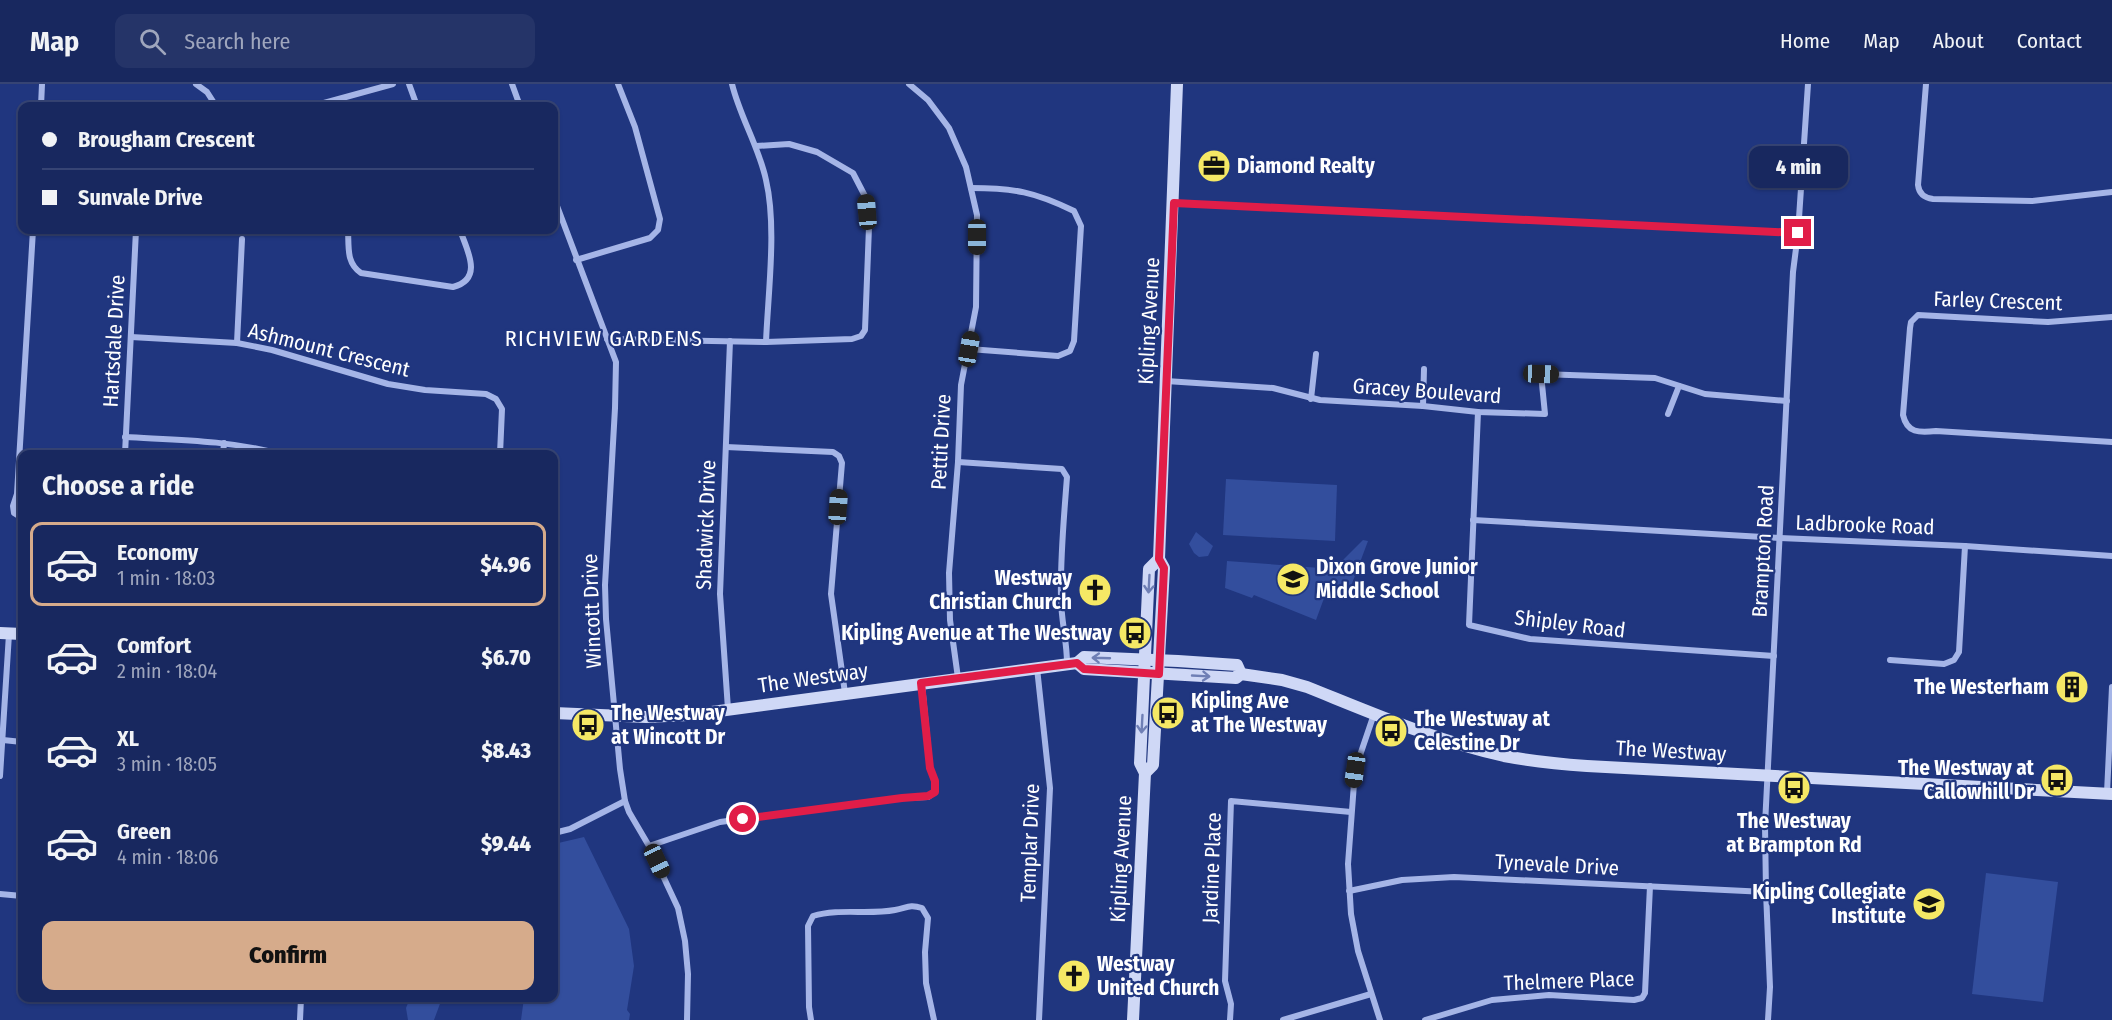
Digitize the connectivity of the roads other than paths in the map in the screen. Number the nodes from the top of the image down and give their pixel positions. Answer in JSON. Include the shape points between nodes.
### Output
{"nodes":[{"id":1,"x":42,"y":84,"type":"edge"},
{"id":2,"x":196,"y":84,"type":"edge"},
{"id":3,"x":393,"y":84,"type":"edge"},
{"id":4,"x":409,"y":84,"type":"edge"},
{"id":5,"x":512,"y":84,"type":"edge"},
{"id":6,"x":618,"y":84,"type":"edge"},
{"id":7,"x":732,"y":84,"type":"edge"},
{"id":8,"x":909,"y":84,"type":"edge"},
{"id":9,"x":1177,"y":84,"type":"edge"},
{"id":10,"x":1808,"y":84,"type":"edge"},
{"id":11,"x":1926,"y":84,"type":"edge"},
{"id":12,"x":41,"y":102,"type":"edge"},
{"id":13,"x":213,"y":102,"type":"edge"},
{"id":14,"x":328,"y":102,"type":"edge"},
{"id":15,"x":416,"y":102,"type":"edge"},
{"id":16,"x":519,"y":102,"type":"edge"},
{"id":17,"x":756,"y":146,"type":"junction"},
{"id":18,"x":971,"y":188,"type":"junction"},
{"id":19,"x":2112,"y":192,"type":"edge"},
{"id":20,"x":1174,"y":203,"type":"junction"},
{"id":21,"x":558,"y":209,"type":"edge"},
{"id":22,"x":1798,"y":233,"type":"junction"},
{"id":23,"x":33,"y":234,"type":"edge"},
{"id":24,"x":136,"y":234,"type":"edge"},
{"id":25,"x":348,"y":234,"type":"edge"},
{"id":26,"x":461,"y":234,"type":"edge"},
{"id":27,"x":242,"y":239,"type":"dead end"},
{"id":28,"x":576,"y":260,"type":"junction"},
{"id":29,"x":2112,"y":317,"type":"edge"},
{"id":30,"x":131,"y":337,"type":"junction"},
{"id":31,"x":607,"y":339,"type":"junction"},
{"id":32,"x":730,"y":341,"type":"junction"},
{"id":33,"x":766,"y":342,"type":"junction"},
{"id":34,"x":237,"y":343,"type":"junction"},
{"id":35,"x":969,"y":349,"type":"junction"},
{"id":36,"x":1316,"y":354,"type":"dead end"},
{"id":37,"x":1425,"y":369,"type":"dead end"},
{"id":38,"x":1166,"y":381,"type":"junction"},
{"id":39,"x":1678,"y":386,"type":"junction"},
{"id":40,"x":1311,"y":399,"type":"junction"},
{"id":41,"x":1786,"y":401,"type":"junction"},
{"id":42,"x":1423,"y":406,"type":"junction"},
{"id":43,"x":1479,"y":412,"type":"junction"},
{"id":44,"x":1668,"y":414,"type":"dead end"},
{"id":45,"x":125,"y":437,"type":"junction"},
{"id":46,"x":2112,"y":442,"type":"edge"},
{"id":47,"x":224,"y":443,"type":"junction"},
{"id":48,"x":726,"y":447,"type":"junction"},
{"id":49,"x":20,"y":450,"type":"edge"},
{"id":50,"x":125,"y":450,"type":"edge"},
{"id":51,"x":223,"y":450,"type":"edge"},
{"id":52,"x":265,"y":450,"type":"edge"},
{"id":53,"x":500,"y":450,"type":"edge"},
{"id":54,"x":958,"y":462,"type":"junction"},
{"id":55,"x":18,"y":478,"type":"edge"},
{"id":56,"x":18,"y":516,"type":"edge"},
{"id":57,"x":1473,"y":520,"type":"junction"},
{"id":58,"x":1780,"y":538,"type":"junction"},
{"id":59,"x":1965,"y":546,"type":"junction"},
{"id":60,"x":2112,"y":556,"type":"edge"},
{"id":61,"x":1159,"y":559,"type":"junction"},
{"id":62,"x":5,"y":633,"type":"edge"},
{"id":63,"x":1774,"y":656,"type":"junction"},
{"id":64,"x":1145,"y":660,"type":"junction"},
{"id":65,"x":1159,"y":660,"type":"junction"},
{"id":66,"x":1890,"y":660,"type":"dead end"},
{"id":67,"x":1072,"y":663,"type":"junction"},
{"id":68,"x":1037,"y":668,"type":"junction"},
{"id":69,"x":1144,"y":674,"type":"junction"},
{"id":70,"x":1159,"y":674,"type":"junction"},
{"id":71,"x":1241,"y":674,"type":"junction"},
{"id":72,"x":958,"y":678,"type":"junction"},
{"id":73,"x":921,"y":683,"type":"junction"},
{"id":74,"x":2112,"y":687,"type":"edge"},
{"id":75,"x":845,"y":693,"type":"junction"},
{"id":76,"x":728,"y":710,"type":"junction"},
{"id":77,"x":558,"y":713,"type":"edge"},
{"id":78,"x":1374,"y":714,"type":"junction"},
{"id":79,"x":615,"y":716,"type":"junction"},
{"id":80,"x":3,"y":740,"type":"junction"},
{"id":81,"x":18,"y":742,"type":"edge"},
{"id":82,"x":1145,"y":772,"type":"junction"},
{"id":83,"x":0,"y":776,"type":"edge"},
{"id":84,"x":1767,"y":776,"type":"junction"},
{"id":85,"x":2110,"y":794,"type":"edge"},
{"id":86,"x":625,"y":801,"type":"junction"},
{"id":87,"x":1351,"y":812,"type":"junction"},
{"id":88,"x":558,"y":832,"type":"edge"},
{"id":89,"x":650,"y":846,"type":"junction"},
{"id":90,"x":1650,"y":886,"type":"junction"},
{"id":91,"x":1348,"y":891,"type":"junction"},
{"id":92,"x":1766,"y":892,"type":"junction"},
{"id":93,"x":0,"y":894,"type":"edge"},
{"id":94,"x":18,"y":896,"type":"edge"},
{"id":95,"x":1371,"y":994,"type":"junction"},
{"id":96,"x":301,"y":1002,"type":"edge"},
{"id":97,"x":300,"y":1020,"type":"edge"},
{"id":98,"x":687,"y":1020,"type":"edge"},
{"id":99,"x":812,"y":1020,"type":"edge"},
{"id":100,"x":934,"y":1020,"type":"edge"},
{"id":101,"x":1039,"y":1020,"type":"edge"},
{"id":102,"x":1132,"y":1020,"type":"edge"},
{"id":103,"x":1230,"y":1020,"type":"edge"},
{"id":104,"x":1283,"y":1020,"type":"edge"},
{"id":105,"x":1380,"y":1020,"type":"edge"},
{"id":106,"x":1425,"y":1020,"type":"edge"},
{"id":107,"x":1768,"y":1020,"type":"edge"}],
"edges":[{"from":1,"to":12,"type":"street"},
{"from":2,"to":13,"type":"street"},
{"from":3,"to":14,"type":"street"},
{"from":4,"to":15,"type":"street"},
{"from":5,"to":16,"type":"street"},
{"from":6,"to":28,"type":"street","via":[[635,127],[657,207],[658,230],[650,238]]},
{"from":7,"to":17,"type":"street"},
{"from":8,"to":18,"type":"street","name":"Pettit Drive","via":[[928,100],[949,128]]},
{"from":9,"to":20,"type":"main road","name":"Kipling Avenue"},
{"from":10,"to":22,"type":"street","name":"Brampton Road"},
{"from":11,"to":19,"type":"street","via":[[1918,185],[1924,196],[2018,201]]},
{"from":17,"to":33,"type":"street","via":[[771,221]]},
{"from":17,"to":33,"type":"street","via":[[789,144],[817,152],[853,173],[866,198],[869,227],[865,330],[861,336]]},
{"from":18,"to":35,"type":"street","name":"Pettit Drive","via":[[977,215],[977,280]]},
{"from":18,"to":35,"type":"street","via":[[1032,192],[1074,211],[1081,226],[1074,341],[1070,351],[1058,356]]},
{"from":20,"to":22,"type":"street"},
{"from":20,"to":38,"type":"main road","name":"Kipling Avenue"},
{"from":21,"to":28,"type":"street","name":"Wincott Drive"},
{"from":22,"to":41,"type":"street","name":"Brampton Road"},
{"from":23,"to":49,"type":"street"},
{"from":24,"to":30,"type":"street","name":"Hartsdale Drive"},
{"from":25,"to":26,"type":"street","via":[[350,259],[361,273],[453,286],[464,284],[471,276],[471,262]]},
{"from":27,"to":34,"type":"street"},
{"from":28,"to":31,"type":"street","name":"Wincott Drive"},
{"from":29,"to":46,"type":"street","name":"Farley Crescent","via":[[2048,322],[1918,315],[1910,328],[1903,415],[1907,427],[1920,433]]},
{"from":30,"to":34,"type":"street","name":"Ashmount Crescent"},
{"from":30,"to":45,"type":"street","name":"Hartsdale Drive"},
{"from":31,"to":32,"type":"street"},
{"from":31,"to":79,"type":"street","name":"Wincott Drive","via":[[617,374],[605,585]]},
{"from":32,"to":33,"type":"street"},
{"from":32,"to":48,"type":"street","name":"Shadwick Drive"},
{"from":34,"to":53,"type":"street","name":"Ashmount Crescent","via":[[388,384],[486,394],[496,399],[502,409]]},
{"from":35,"to":54,"type":"street","name":"Pettit Drive","via":[[961,385]]},
{"from":36,"to":40,"type":"street"},
{"from":37,"to":42,"type":"street"},
{"from":38,"to":40,"type":"street","name":"Gracey Boulevard","via":[[1273,388]]},
{"from":38,"to":61,"type":"main road","name":"Kipling Avenue"},
{"from":39,"to":41,"type":"street","name":"Gracey Boulevard","via":[[1705,394]]},
{"from":39,"to":43,"type":"street","name":"Gracey Boulevard","via":[[1655,378],[1541,374],[1545,414]]},
{"from":39,"to":44,"type":"street"},
{"from":40,"to":42,"type":"street","name":"Gracey Boulevard"},
{"from":41,"to":58,"type":"street","name":"Brampton Road"},
{"from":42,"to":43,"type":"street","name":"Gracey Boulevard"},
{"from":43,"to":57,"type":"street","name":"Shipley Road"},
{"from":45,"to":47,"type":"street"},
{"from":45,"to":50,"type":"street","name":"Hartsdale Drive"},
{"from":47,"to":51,"type":"street"},
{"from":47,"to":52,"type":"street"},
{"from":48,"to":75,"type":"street","via":[[833,452],[839,456],[842,463],[831,594]]},
{"from":48,"to":76,"type":"street","name":"Shadwick Drive","via":[[720,594]]},
{"from":54,"to":67,"type":"street","via":[[1062,469],[1067,477],[1060,599]]},
{"from":54,"to":72,"type":"street","name":"Pettit Drive","via":[[949,573],[950,620]]},
{"from":55,"to":56,"type":"street","via":[[13,506]]},
{"from":57,"to":58,"type":"street","name":"Ladbrooke Road"},
{"from":57,"to":63,"type":"street","name":"Shipley Road","via":[[1468,625],[1530,639]]},
{"from":58,"to":59,"type":"street","name":"Ladbrooke Road"},
{"from":58,"to":63,"type":"street","name":"Brampton Road"},
{"from":59,"to":60,"type":"street","name":"Ladbrooke Road"},
{"from":59,"to":66,"type":"street","via":[[1959,652],[1954,660],[1944,664]]},
{"from":61,"to":64,"type":"main road","name":"Kipling Avenue","one_way":true,"via":[[1149,569]]},
{"from":61,"to":65,"type":"main road","name":"Kipling Avenue","via":[[1164,568]]},
{"from":62,"to":80,"type":"street"},
{"from":63,"to":84,"type":"street","name":"Brampton Road"},
{"from":64,"to":65,"type":"main road","name":"The Westway"},
{"from":64,"to":67,"type":"main road","name":"The Westway","one_way":true,"via":[[1084,657]]},
{"from":64,"to":69,"type":"main road","name":"Kipling Avenue"},
{"from":65,"to":70,"type":"main road","name":"Kipling Avenue"},
{"from":65,"to":71,"type":"main road","name":"The Westway","via":[[1237,666]]},
{"from":67,"to":68,"type":"main road","name":"The Westway"},
{"from":67,"to":69,"type":"main road","name":"The Westway","via":[[1084,669]]},
{"from":68,"to":72,"type":"main road","name":"The Westway"},
{"from":68,"to":101,"type":"street","name":"Templar Drive","via":[[1050,788]]},
{"from":69,"to":70,"type":"main road","name":"The Westway"},
{"from":69,"to":82,"type":"main road","name":"Kipling Avenue","one_way":true,"via":[[1140,763]]},
{"from":70,"to":71,"type":"main road","name":"The Westway","one_way":true,"via":[[1236,678]]},
{"from":70,"to":82,"type":"main road","name":"Kipling Avenue","via":[[1154,765]]},
{"from":71,"to":78,"type":"main road","name":"The Westway","via":[[1294,683]]},
{"from":72,"to":73,"type":"main road","name":"The Westway"},
{"from":73,"to":75,"type":"main road","name":"The Westway"},
{"from":73,"to":89,"type":"street","via":[[935,792],[720,822]]},
{"from":74,"to":85,"type":"street"},
{"from":75,"to":76,"type":"main road","name":"The Westway"},
{"from":76,"to":79,"type":"main road","name":"The Westway"},
{"from":77,"to":79,"type":"main road","name":"The Westway"},
{"from":78,"to":84,"type":"main road","name":"The Westway","via":[[1453,743],[1526,759]]},
{"from":78,"to":87,"type":"street","via":[[1355,770]]},
{"from":79,"to":86,"type":"street","name":"Wincott Drive"},
{"from":80,"to":81,"type":"street"},
{"from":80,"to":83,"type":"street"},
{"from":82,"to":102,"type":"main road","name":"Kipling Avenue"},
{"from":84,"to":85,"type":"main road","name":"The Westway"},
{"from":84,"to":92,"type":"street","name":"Brampton Road"},
{"from":86,"to":88,"type":"street"},
{"from":86,"to":89,"type":"street","name":"Wincott Drive"},
{"from":87,"to":91,"type":"street"},
{"from":87,"to":103,"type":"street","name":"Jardine Place","via":[[1231,801],[1225,981],[1231,1004]]},
{"from":89,"to":98,"type":"street","name":"Wincott Drive","via":[[678,908],[688,974]]},
{"from":90,"to":91,"type":"street","name":"Tynevale Drive","via":[[1428,877]]},
{"from":90,"to":92,"type":"street","name":"Tynevale Drive"},
{"from":90,"to":106,"type":"street","name":"Thelmere Place","via":[[1642,998],[1549,995],[1492,1000]]},
{"from":91,"to":95,"type":"street","via":[[1358,951]]},
{"from":92,"to":107,"type":"street","name":"Brampton Road"},
{"from":93,"to":94,"type":"street"},
{"from":95,"to":104,"type":"street"},
{"from":95,"to":105,"type":"street"},
{"from":96,"to":97,"type":"street"},
{"from":99,"to":100,"type":"street","via":[[808,926],[813,916],[824,912],[896,910],[911,905],[922,908],[928,918],[926,983]]}]}
